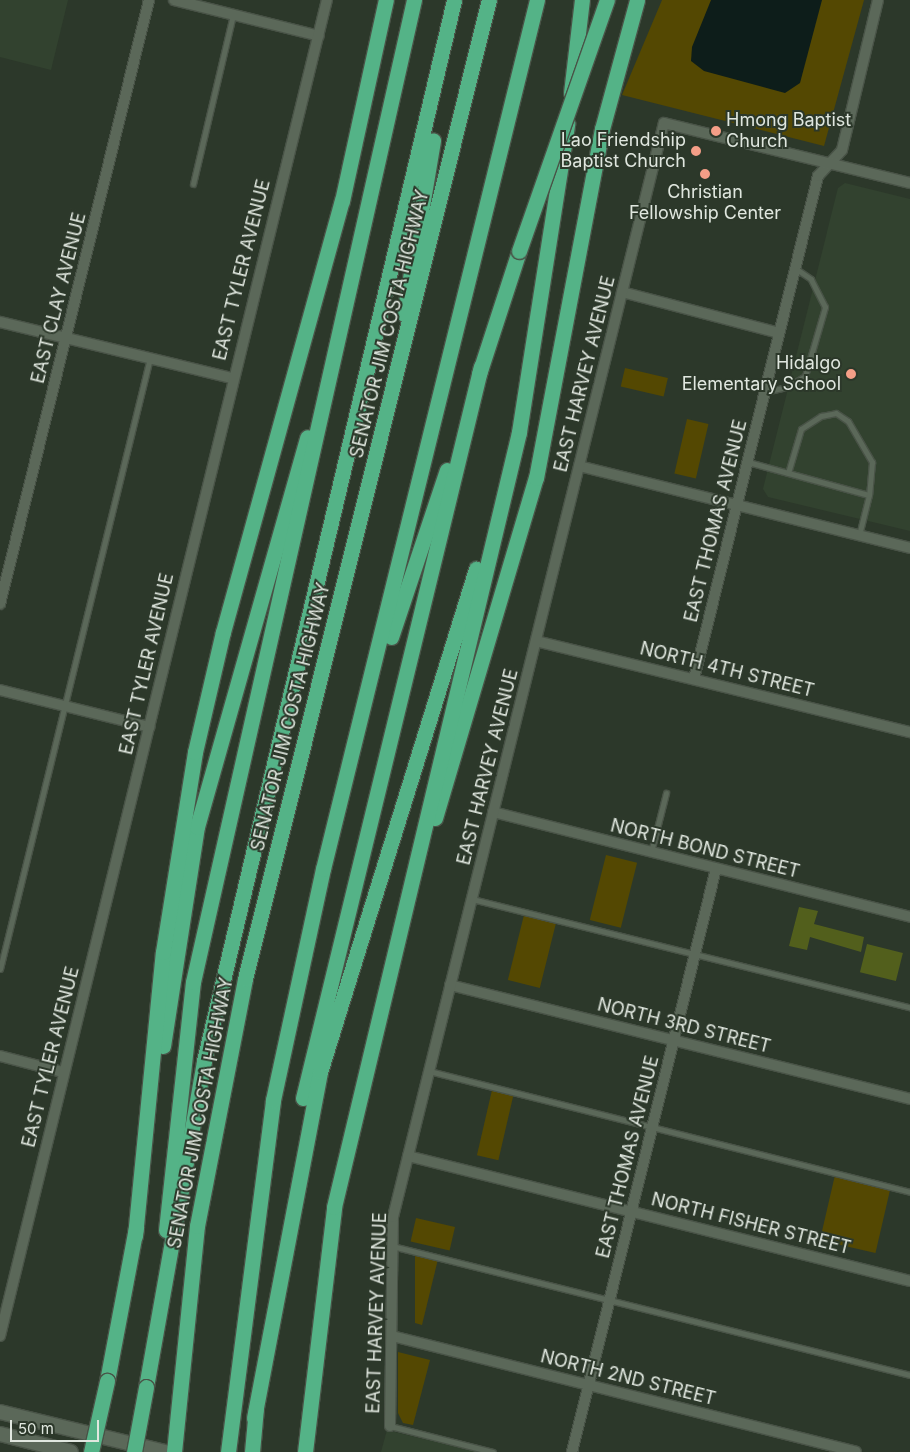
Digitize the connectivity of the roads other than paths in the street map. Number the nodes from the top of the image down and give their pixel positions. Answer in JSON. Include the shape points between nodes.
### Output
{"nodes":[{"id":1,"x":149,"y":0,"type":"edge"},
{"id":2,"x":174,"y":0,"type":"edge"},
{"id":3,"x":327,"y":0,"type":"edge"},
{"id":4,"x":386,"y":0,"type":"edge"},
{"id":5,"x":414,"y":0,"type":"edge"},
{"id":6,"x":455,"y":0,"type":"edge"},
{"id":7,"x":489,"y":0,"type":"edge"},
{"id":8,"x":537,"y":0,"type":"edge"},
{"id":9,"x":582,"y":0,"type":"edge"},
{"id":10,"x":607,"y":0,"type":"edge"},
{"id":11,"x":637,"y":0,"type":"edge"},
{"id":12,"x":878,"y":0,"type":"edge"},
{"id":13,"x":233,"y":15,"type":"junction"},
{"id":14,"x":318,"y":36,"type":"junction"},
{"id":15,"x":830,"y":163,"type":"junction"},
{"id":16,"x":910,"y":183,"type":"edge"},
{"id":17,"x":193,"y":184,"type":"dead end"},
{"id":18,"x":796,"y":269,"type":"junction"},
{"id":19,"x":622,"y":292,"type":"junction"},
{"id":20,"x":0,"y":322,"type":"edge"},
{"id":21,"x":536,"y":333,"type":"junction"},
{"id":22,"x":779,"y":333,"type":"junction"},
{"id":23,"x":66,"y":338,"type":"junction"},
{"id":24,"x":333,"y":352,"type":"junction"},
{"id":25,"x":150,"y":358,"type":"junction"},
{"id":26,"x":482,"y":366,"type":"junction"},
{"id":27,"x":232,"y":378,"type":"junction"},
{"id":28,"x":765,"y":392,"type":"junction"},
{"id":29,"x":390,"y":400,"type":"junction"},
{"id":30,"x":748,"y":462,"type":"junction"},
{"id":31,"x":579,"y":466,"type":"junction"},
{"id":32,"x":788,"y":473,"type":"junction"},
{"id":33,"x":869,"y":495,"type":"junction"},
{"id":34,"x":737,"y":506,"type":"junction"},
{"id":35,"x":859,"y":535,"type":"junction"},
{"id":36,"x":910,"y":548,"type":"edge"},
{"id":37,"x":0,"y":604,"type":"edge"},
{"id":38,"x":536,"y":640,"type":"junction"},
{"id":39,"x":694,"y":679,"type":"junction"},
{"id":40,"x":0,"y":690,"type":"edge"},
{"id":41,"x":66,"y":707,"type":"junction"},
{"id":42,"x":149,"y":727,"type":"junction"},
{"id":43,"x":910,"y":732,"type":"edge"},
{"id":44,"x":354,"y":746,"type":"junction"},
{"id":45,"x":666,"y":793,"type":"dead end"},
{"id":46,"x":493,"y":812,"type":"junction"},
{"id":47,"x":651,"y":852,"type":"junction"},
{"id":48,"x":716,"y":869,"type":"junction"},
{"id":49,"x":472,"y":899,"type":"junction"},
{"id":50,"x":910,"y":917,"type":"edge"},
{"id":51,"x":396,"y":949,"type":"junction"},
{"id":52,"x":695,"y":954,"type":"junction"},
{"id":53,"x":0,"y":969,"type":"edge"},
{"id":54,"x":450,"y":985,"type":"junction"},
{"id":55,"x":910,"y":1007,"type":"edge"},
{"id":56,"x":674,"y":1040,"type":"junction"},
{"id":57,"x":0,"y":1056,"type":"edge"},
{"id":58,"x":429,"y":1071,"type":"junction"},
{"id":59,"x":63,"y":1072,"type":"junction"},
{"id":60,"x":910,"y":1099,"type":"edge"},
{"id":61,"x":652,"y":1127,"type":"junction"},
{"id":62,"x":408,"y":1156,"type":"junction"},
{"id":63,"x":910,"y":1192,"type":"edge"},
{"id":64,"x":632,"y":1210,"type":"junction"},
{"id":65,"x":135,"y":1236,"type":"junction"},
{"id":66,"x":392,"y":1246,"type":"junction"},
{"id":67,"x":910,"y":1281,"type":"edge"},
{"id":68,"x":161,"y":1296,"type":"junction"},
{"id":69,"x":609,"y":1300,"type":"junction"},
{"id":70,"x":0,"y":1336,"type":"edge"},
{"id":71,"x":392,"y":1336,"type":"junction"},
{"id":72,"x":910,"y":1375,"type":"edge"},
{"id":73,"x":588,"y":1385,"type":"junction"},
{"id":74,"x":0,"y":1412,"type":"edge"},
{"id":75,"x":254,"y":1418,"type":"junction"},
{"id":76,"x":390,"y":1426,"type":"joint"},
{"id":77,"x":0,"y":1434,"type":"edge"},
{"id":78,"x":71,"y":1452,"type":"edge"},
{"id":79,"x":91,"y":1452,"type":"edge"},
{"id":80,"x":134,"y":1452,"type":"edge"},
{"id":81,"x":165,"y":1452,"type":"edge"},
{"id":82,"x":174,"y":1452,"type":"edge"},
{"id":83,"x":228,"y":1452,"type":"edge"},
{"id":84,"x":252,"y":1452,"type":"edge"},
{"id":85,"x":304,"y":1452,"type":"edge"},
{"id":86,"x":494,"y":1452,"type":"edge"},
{"id":87,"x":572,"y":1452,"type":"edge"},
{"id":88,"x":856,"y":1452,"type":"edge"}],
"edges":[{"from":1,"to":23,"type":"street","name":"EAST CLAY AVENUE"},
{"from":2,"to":13,"type":"street"},
{"from":3,"to":14,"type":"street","name":"EAST TYLER AVENUE"},
{"from":4,"to":65,"type":"highway","via":[[345,192],[223,632],[194,752],[163,952]]},
{"from":5,"to":24,"type":"highway"},
{"from":6,"to":29,"type":"highway"},
{"from":6,"to":68,"type":"highway","via":[[204,1061]]},
{"from":7,"to":29,"type":"highway","name":"SENATOR JIM COSTA HIGHWAY"},
{"from":8,"to":44,"type":"highway"},
{"from":9,"to":21,"type":"highway","via":[[554,232]]},
{"from":10,"to":26,"type":"highway","bridge":true},
{"from":11,"to":51,"type":"highway","via":[[602,129],[536,478]]},
{"from":12,"to":15,"type":"street","name":"EAST THOMAS AVENUE","via":[[842,150]]},
{"from":13,"to":14,"type":"street"},
{"from":13,"to":17,"type":"lane"},
{"from":14,"to":27,"type":"street","name":"EAST TYLER AVENUE"},
{"from":15,"to":16,"type":"street"},
{"from":15,"to":18,"type":"street","name":"EAST THOMAS AVENUE","via":[[818,176]]},
{"from":15,"to":19,"type":"street","name":"EAST HARVEY AVENUE","via":[[664,123]]},
{"from":18,"to":22,"type":"street","name":"EAST THOMAS AVENUE"},
{"from":18,"to":28,"type":"lane","via":[[811,279],[825,308],[805,376],[787,387]]},
{"from":19,"to":22,"type":"street"},
{"from":19,"to":31,"type":"street","name":"EAST HARVEY AVENUE"},
{"from":20,"to":23,"type":"street"},
{"from":21,"to":51,"type":"highway","via":[[519,432]]},
{"from":21,"to":75,"type":"highway","via":[[480,555],[316,1086]]},
{"from":22,"to":28,"type":"street","name":"EAST THOMAS AVENUE"},
{"from":23,"to":25,"type":"street"},
{"from":23,"to":37,"type":"street","name":"EAST CLAY AVENUE"},
{"from":24,"to":65,"type":"highway","via":[[193,844]]},
{"from":24,"to":68,"type":"highway","via":[[193,982],[175,1124]]},
{"from":25,"to":27,"type":"street"},
{"from":25,"to":41,"type":"lane"},
{"from":26,"to":44,"type":"highway"},
{"from":26,"to":75,"type":"highway","via":[[306,1081],[278,1236]]},
{"from":27,"to":42,"type":"street","name":"EAST TYLER AVENUE"},
{"from":28,"to":30,"type":"street","name":"EAST THOMAS AVENUE"},
{"from":29,"to":82,"type":"highway","name":"SENATOR JIM COSTA HIGHWAY","via":[[222,1084],[197,1226]]},
{"from":30,"to":32,"type":"lane"},
{"from":30,"to":34,"type":"street","name":"EAST THOMAS AVENUE"},
{"from":31,"to":34,"type":"street"},
{"from":31,"to":38,"type":"street","name":"EAST HARVEY AVENUE"},
{"from":32,"to":33,"type":"lane"},
{"from":32,"to":33,"type":"lane","via":[[801,429],[821,416],[836,413],[848,421],[872,462]]},
{"from":33,"to":35,"type":"lane"},
{"from":34,"to":35,"type":"street"},
{"from":34,"to":39,"type":"street","name":"EAST THOMAS AVENUE"},
{"from":35,"to":36,"type":"street"},
{"from":38,"to":39,"type":"street","name":"NORTH 4TH STREET"},
{"from":38,"to":46,"type":"street","name":"EAST HARVEY AVENUE"},
{"from":39,"to":43,"type":"street","name":"NORTH 4TH STREET"},
{"from":40,"to":41,"type":"street"},
{"from":41,"to":42,"type":"street"},
{"from":41,"to":53,"type":"lane"},
{"from":42,"to":59,"type":"street","name":"EAST TYLER AVENUE"},
{"from":44,"to":83,"type":"highway","via":[[273,1100]]},
{"from":45,"to":47,"type":"lane"},
{"from":46,"to":47,"type":"street","name":"NORTH BOND STREET"},
{"from":46,"to":49,"type":"street","name":"EAST HARVEY AVENUE"},
{"from":47,"to":48,"type":"street","name":"NORTH BOND STREET"},
{"from":48,"to":50,"type":"street","name":"NORTH BOND STREET"},
{"from":48,"to":52,"type":"street","name":"EAST THOMAS AVENUE"},
{"from":49,"to":52,"type":"lane"},
{"from":49,"to":54,"type":"street","name":"EAST HARVEY AVENUE"},
{"from":51,"to":85,"type":"highway","via":[[333,1215]]},
{"from":52,"to":55,"type":"lane"},
{"from":52,"to":56,"type":"street","name":"EAST THOMAS AVENUE"},
{"from":54,"to":56,"type":"street","name":"NORTH 3RD STREET"},
{"from":54,"to":58,"type":"street","name":"EAST HARVEY AVENUE"},
{"from":56,"to":60,"type":"street","name":"NORTH 3RD STREET"},
{"from":56,"to":61,"type":"street","name":"EAST THOMAS AVENUE"},
{"from":57,"to":59,"type":"street"},
{"from":58,"to":61,"type":"lane"},
{"from":58,"to":62,"type":"street","name":"EAST HARVEY AVENUE"},
{"from":59,"to":70,"type":"street","name":"EAST TYLER AVENUE"},
{"from":61,"to":63,"type":"lane"},
{"from":61,"to":64,"type":"street","name":"EAST THOMAS AVENUE"},
{"from":62,"to":64,"type":"street","name":"NORTH FISHER STREET"},
{"from":62,"to":66,"type":"street","name":"EAST HARVEY AVENUE","via":[[393,1217]]},
{"from":64,"to":67,"type":"street","name":"NORTH FISHER STREET"},
{"from":64,"to":69,"type":"street","name":"EAST THOMAS AVENUE"},
{"from":65,"to":79,"type":"highway","bridge":true},
{"from":66,"to":69,"type":"lane"},
{"from":66,"to":71,"type":"street","name":"EAST HARVEY AVENUE"},
{"from":68,"to":80,"type":"highway","bridge":true},
{"from":69,"to":72,"type":"lane"},
{"from":69,"to":73,"type":"street","name":"EAST THOMAS AVENUE"},
{"from":71,"to":73,"type":"street","name":"NORTH 2ND STREET"},
{"from":71,"to":76,"type":"street","name":"EAST HARVEY AVENUE"},
{"from":73,"to":87,"type":"street","name":"EAST THOMAS AVENUE"},
{"from":73,"to":88,"type":"street","name":"NORTH 2ND STREET"},
{"from":74,"to":81,"type":"main road"},
{"from":75,"to":84,"type":"highway"},
{"from":76,"to":86,"type":"lane"},
{"from":77,"to":78,"type":"main road"}]}
